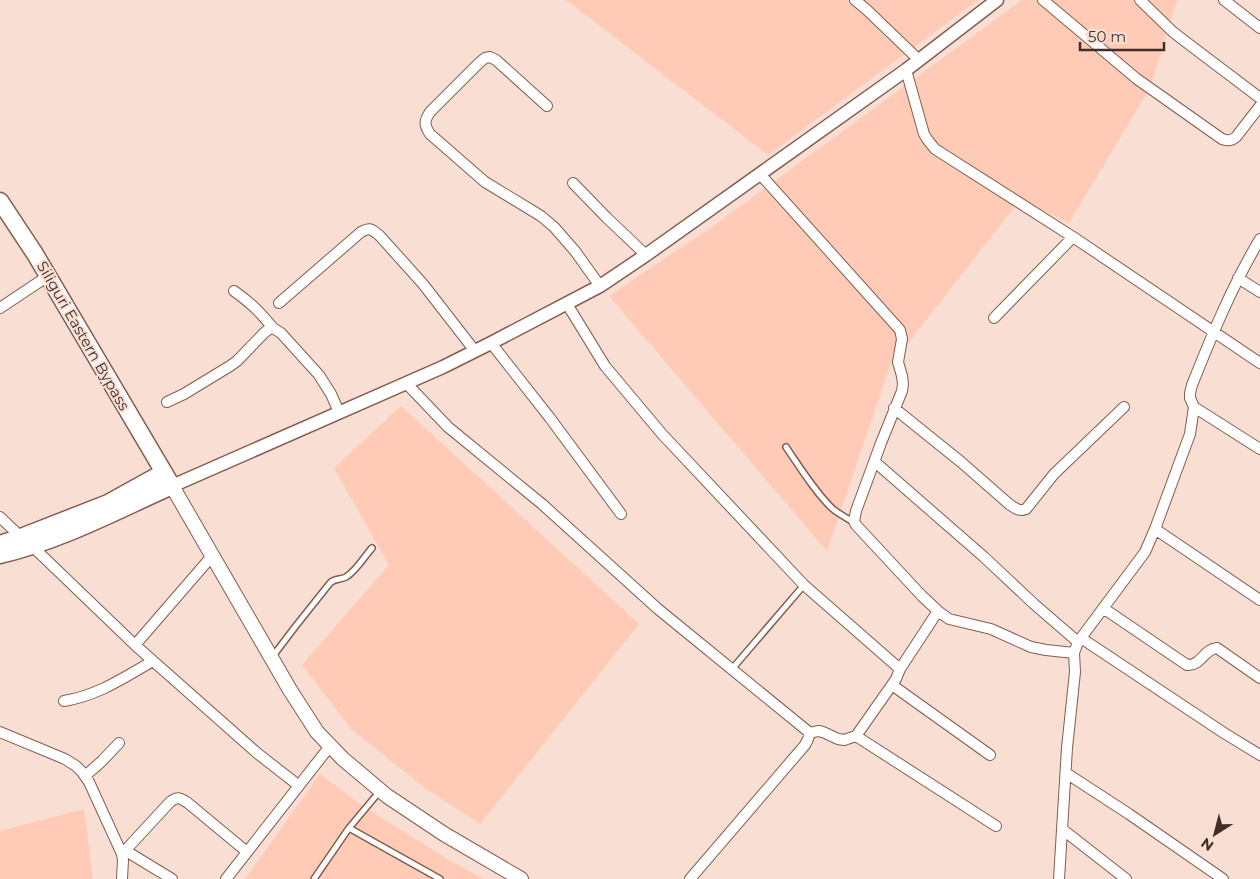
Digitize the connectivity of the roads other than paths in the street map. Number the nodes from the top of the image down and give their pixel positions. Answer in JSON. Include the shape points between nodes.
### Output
{"nodes":[{"id":1,"x":855,"y":0,"type":"edge"},
{"id":2,"x":996,"y":0,"type":"edge"},
{"id":3,"x":1043,"y":0,"type":"edge"},
{"id":4,"x":1140,"y":0,"type":"edge"},
{"id":5,"x":1224,"y":0,"type":"edge"},
{"id":6,"x":1260,"y":28,"type":"edge"},
{"id":7,"x":919,"y":60,"type":"junction"},
{"id":8,"x":906,"y":70,"type":"junction"},
{"id":9,"x":1258,"y":93,"type":"edge"},
{"id":10,"x":547,"y":106,"type":"dead end"},
{"id":11,"x":1260,"y":106,"type":"edge"},
{"id":12,"x":760,"y":174,"type":"junction"},
{"id":13,"x":573,"y":183,"type":"dead end"},
{"id":14,"x":0,"y":201,"type":"edge"},
{"id":15,"x":1073,"y":237,"type":"junction"},
{"id":16,"x":1260,"y":239,"type":"edge"},
{"id":17,"x":646,"y":256,"type":"junction"},
{"id":18,"x":48,"y":276,"type":"junction"},
{"id":19,"x":1238,"y":278,"type":"junction"},
{"id":20,"x":600,"y":286,"type":"junction"},
{"id":21,"x":234,"y":291,"type":"dead end"},
{"id":22,"x":1260,"y":292,"type":"edge"},
{"id":23,"x":279,"y":303,"type":"dead end"},
{"id":24,"x":567,"y":304,"type":"junction"},
{"id":25,"x":0,"y":308,"type":"edge"},
{"id":26,"x":994,"y":318,"type":"dead end"},
{"id":27,"x":273,"y":328,"type":"junction"},
{"id":28,"x":1213,"y":332,"type":"junction"},
{"id":29,"x":491,"y":343,"type":"junction"},
{"id":30,"x":476,"y":351,"type":"junction"},
{"id":31,"x":1260,"y":363,"type":"edge"},
{"id":32,"x":406,"y":383,"type":"junction"},
{"id":33,"x":167,"y":402,"type":"dead end"},
{"id":34,"x":1124,"y":407,"type":"dead end"},
{"id":35,"x":894,"y":408,"type":"junction"},
{"id":36,"x":1194,"y":408,"type":"junction"},
{"id":37,"x":339,"y":412,"type":"junction"},
{"id":38,"x":786,"y":447,"type":"dead end"},
{"id":39,"x":1260,"y":449,"type":"edge"},
{"id":40,"x":875,"y":462,"type":"junction"},
{"id":41,"x":168,"y":479,"type":"junction"},
{"id":42,"x":621,"y":514,"type":"dead end"},
{"id":43,"x":0,"y":517,"type":"edge"},
{"id":44,"x":855,"y":523,"type":"junction"},
{"id":45,"x":1155,"y":529,"type":"junction"},
{"id":46,"x":27,"y":541,"type":"junction"},
{"id":47,"x":0,"y":544,"type":"edge"},
{"id":48,"x":372,"y":548,"type":"dead end"},
{"id":49,"x":0,"y":555,"type":"edge"},
{"id":50,"x":212,"y":556,"type":"junction"},
{"id":51,"x":804,"y":585,"type":"junction"},
{"id":52,"x":1260,"y":600,"type":"edge"},
{"id":53,"x":1103,"y":608,"type":"junction"},
{"id":54,"x":938,"y":611,"type":"junction"},
{"id":55,"x":1079,"y":640,"type":"junction"},
{"id":56,"x":135,"y":645,"type":"junction"},
{"id":57,"x":1074,"y":653,"type":"junction"},
{"id":58,"x":272,"y":658,"type":"junction"},
{"id":59,"x":153,"y":661,"type":"junction"},
{"id":60,"x":900,"y":668,"type":"junction"},
{"id":61,"x":732,"y":669,"type":"junction"},
{"id":62,"x":1260,"y":678,"type":"edge"},
{"id":63,"x":892,"y":685,"type":"junction"},
{"id":64,"x":64,"y":701,"type":"dead end"},
{"id":65,"x":0,"y":732,"type":"edge"},
{"id":66,"x":810,"y":733,"type":"junction"},
{"id":67,"x":856,"y":736,"type":"junction"},
{"id":68,"x":119,"y":743,"type":"dead end"},
{"id":69,"x":330,"y":746,"type":"junction"},
{"id":70,"x":990,"y":755,"type":"dead end"},
{"id":71,"x":1260,"y":755,"type":"edge"},
{"id":72,"x":1066,"y":773,"type":"junction"},
{"id":73,"x":85,"y":776,"type":"junction"},
{"id":74,"x":298,"y":785,"type":"junction"},
{"id":75,"x":380,"y":790,"type":"junction"},
{"id":76,"x":996,"y":826,"type":"dead end"},
{"id":77,"x":349,"y":828,"type":"junction"},
{"id":78,"x":1062,"y":829,"type":"junction"},
{"id":79,"x":124,"y":852,"type":"junction"},
{"id":80,"x":247,"y":852,"type":"junction"},
{"id":81,"x":122,"y":879,"type":"edge"},
{"id":82,"x":172,"y":879,"type":"edge"},
{"id":83,"x":226,"y":879,"type":"edge"},
{"id":84,"x":314,"y":879,"type":"edge"},
{"id":85,"x":440,"y":879,"type":"edge"},
{"id":86,"x":521,"y":879,"type":"edge"},
{"id":87,"x":690,"y":879,"type":"edge"},
{"id":88,"x":1059,"y":879,"type":"edge"},
{"id":89,"x":1126,"y":879,"type":"edge"},
{"id":90,"x":1223,"y":879,"type":"edge"}],
"edges":[{"from":1,"to":7,"type":"street"},
{"from":2,"to":7,"type":"street"},
{"from":3,"to":11,"type":"street","via":[[1137,79],[1222,139],[1236,137]]},
{"from":4,"to":9,"type":"street","via":[[1179,37]]},
{"from":5,"to":6,"type":"street"},
{"from":7,"to":8,"type":"street"},
{"from":8,"to":12,"type":"street"},
{"from":8,"to":15,"type":"street","via":[[924,134],[935,149]]},
{"from":10,"to":20,"type":"street","via":[[490,56],[430,112],[425,127],[485,182],[554,227]]},
{"from":12,"to":17,"type":"street"},
{"from":12,"to":35,"type":"street","via":[[900,330],[902,339],[898,362],[903,384]]},
{"from":13,"to":17,"type":"street"},
{"from":14,"to":18,"type":"main road","name":"Siliguri Eastern Bypass"},
{"from":15,"to":26,"type":"street"},
{"from":15,"to":28,"type":"street"},
{"from":16,"to":19,"type":"street"},
{"from":17,"to":20,"type":"street"},
{"from":18,"to":25,"type":"street"},
{"from":18,"to":41,"type":"main road","name":"Siliguri Eastern Bypass"},
{"from":19,"to":22,"type":"street"},
{"from":19,"to":28,"type":"street"},
{"from":20,"to":24,"type":"street"},
{"from":21,"to":27,"type":"street","via":[[258,310]]},
{"from":23,"to":30,"type":"street","via":[[361,232],[371,229],[423,284]]},
{"from":24,"to":29,"type":"street"},
{"from":24,"to":51,"type":"street","via":[[605,366],[662,434]]},
{"from":27,"to":33,"type":"street","via":[[230,366]]},
{"from":27,"to":37,"type":"street","via":[[319,375]]},
{"from":28,"to":31,"type":"street"},
{"from":28,"to":36,"type":"street","via":[[1192,385],[1190,398]]},
{"from":29,"to":30,"type":"street"},
{"from":29,"to":42,"type":"street"},
{"from":30,"to":32,"type":"street"},
{"from":32,"to":37,"type":"street"},
{"from":32,"to":61,"type":"street","via":[[448,427]]},
{"from":34,"to":35,"type":"street","via":[[1054,474],[1021,511]]},
{"from":35,"to":40,"type":"street"},
{"from":36,"to":39,"type":"street"},
{"from":36,"to":45,"type":"street","via":[[1190,434]]},
{"from":37,"to":41,"type":"street"},
{"from":38,"to":44,"type":"lane","via":[[827,503]]},
{"from":40,"to":44,"type":"street","via":[[854,517]]},
{"from":40,"to":55,"type":"street"},
{"from":41,"to":46,"type":"main road"},
{"from":41,"to":50,"type":"main road"},
{"from":43,"to":46,"type":"street"},
{"from":44,"to":54,"type":"street"},
{"from":45,"to":52,"type":"street"},
{"from":45,"to":53,"type":"street","via":[[1144,552]]},
{"from":46,"to":47,"type":"main road"},
{"from":46,"to":49,"type":"main road"},
{"from":46,"to":56,"type":"street"},
{"from":48,"to":58,"type":"lane","via":[[347,576],[330,583]]},
{"from":50,"to":56,"type":"street"},
{"from":50,"to":58,"type":"main road"},
{"from":51,"to":60,"type":"street"},
{"from":51,"to":61,"type":"lane"},
{"from":53,"to":55,"type":"street"},
{"from":53,"to":62,"type":"street","via":[[1187,665],[1196,664],[1216,648]]},
{"from":54,"to":57,"type":"street","via":[[949,619],[991,629],[1032,647]]},
{"from":54,"to":60,"type":"street"},
{"from":55,"to":57,"type":"street"},
{"from":55,"to":71,"type":"street"},
{"from":56,"to":59,"type":"street"},
{"from":57,"to":72,"type":"street"},
{"from":58,"to":69,"type":"main road","via":[[317,732]]},
{"from":59,"to":64,"type":"street","via":[[89,695]]},
{"from":59,"to":74,"type":"street","via":[[256,753]]},
{"from":60,"to":63,"type":"street"},
{"from":61,"to":66,"type":"street"},
{"from":63,"to":67,"type":"street"},
{"from":63,"to":70,"type":"street"},
{"from":65,"to":73,"type":"street","via":[[65,759]]},
{"from":66,"to":67,"type":"street","via":[[823,732],[844,740]]},
{"from":66,"to":87,"type":"street","via":[[805,745]]},
{"from":67,"to":76,"type":"street"},
{"from":68,"to":73,"type":"street"},
{"from":69,"to":74,"type":"street"},
{"from":69,"to":75,"type":"main road"},
{"from":72,"to":78,"type":"street"},
{"from":72,"to":90,"type":"street"},
{"from":73,"to":79,"type":"street"},
{"from":74,"to":80,"type":"street"},
{"from":75,"to":77,"type":"lane"},
{"from":75,"to":86,"type":"main road","via":[[444,834]]},
{"from":77,"to":84,"type":"lane"},
{"from":77,"to":85,"type":"lane"},
{"from":78,"to":88,"type":"street"},
{"from":78,"to":89,"type":"street"},
{"from":79,"to":80,"type":"street","via":[[175,798],[188,803]]},
{"from":79,"to":81,"type":"street"},
{"from":79,"to":82,"type":"street"},
{"from":80,"to":83,"type":"street"}]}
